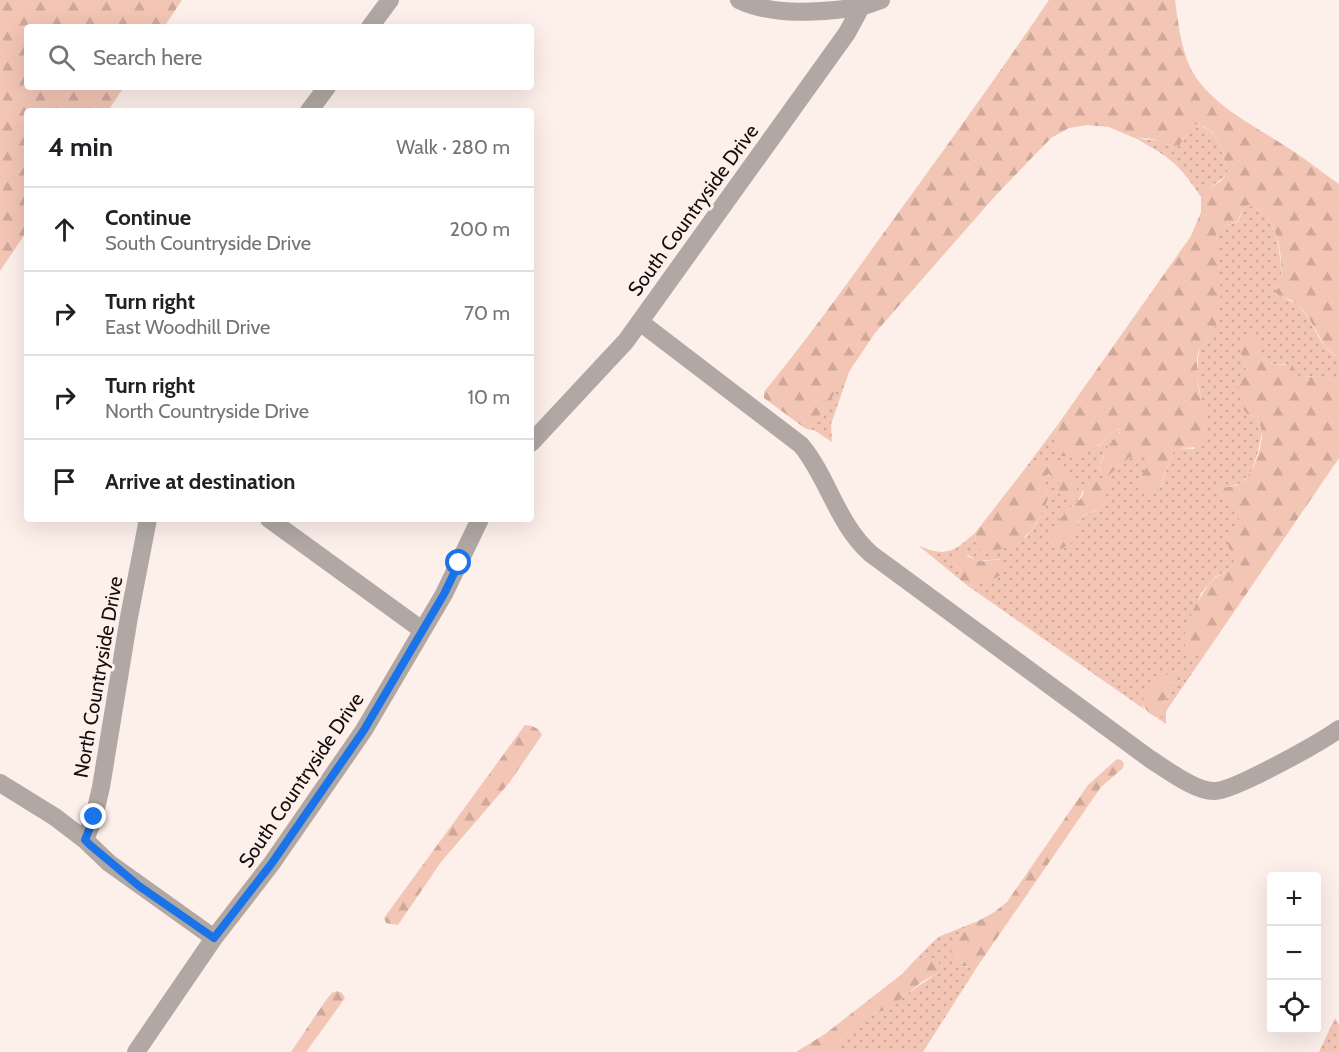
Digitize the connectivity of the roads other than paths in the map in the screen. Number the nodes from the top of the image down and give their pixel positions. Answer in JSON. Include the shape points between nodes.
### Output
{"nodes":[{"id":1,"x":390,"y":0,"type":"edge"},
{"id":2,"x":738,"y":0,"type":"edge"},
{"id":3,"x":881,"y":0,"type":"edge"},
{"id":4,"x":861,"y":7,"type":"junction"},
{"id":5,"x":372,"y":24,"type":"edge"},
{"id":6,"x":325,"y":90,"type":"edge"},
{"id":7,"x":311,"y":108,"type":"edge"},
{"id":8,"x":640,"y":322,"type":"junction"},
{"id":9,"x":534,"y":440,"type":"edge"},
{"id":10,"x":147,"y":522,"type":"edge"},
{"id":11,"x":273,"y":522,"type":"edge"},
{"id":12,"x":479,"y":522,"type":"edge"},
{"id":13,"x":422,"y":630,"type":"junction"},
{"id":14,"x":1339,"y":729,"type":"edge"},
{"id":15,"x":0,"y":783,"type":"edge"},
{"id":16,"x":85,"y":840,"type":"junction"},
{"id":17,"x":214,"y":938,"type":"junction"},
{"id":18,"x":136,"y":1052,"type":"edge"}],
"edges":[{"from":1,"to":5,"type":"street"},
{"from":2,"to":4,"type":"street","via":[[784,10]]},
{"from":3,"to":4,"type":"street"},
{"from":4,"to":8,"type":"street","name":"South Countryside Drive","via":[[847,33]]},
{"from":6,"to":7,"type":"street"},
{"from":8,"to":9,"type":"street","name":"South Countryside Drive"},
{"from":8,"to":14,"type":"street","via":[[801,445],[816,465],[852,536],[871,554],[1180,778],[1218,792],[1311,747]]},
{"from":10,"to":16,"type":"street","name":"North Countryside Drive","via":[[101,787]]},
{"from":11,"to":13,"type":"street"},
{"from":12,"to":13,"type":"street","name":"South Countryside Drive"},
{"from":13,"to":17,"type":"street","name":"South Countryside Drive","via":[[364,730],[272,863]]},
{"from":15,"to":16,"type":"street"},
{"from":16,"to":17,"type":"street","via":[[124,874]]},
{"from":17,"to":18,"type":"street","name":"South Countryside Drive"}]}
